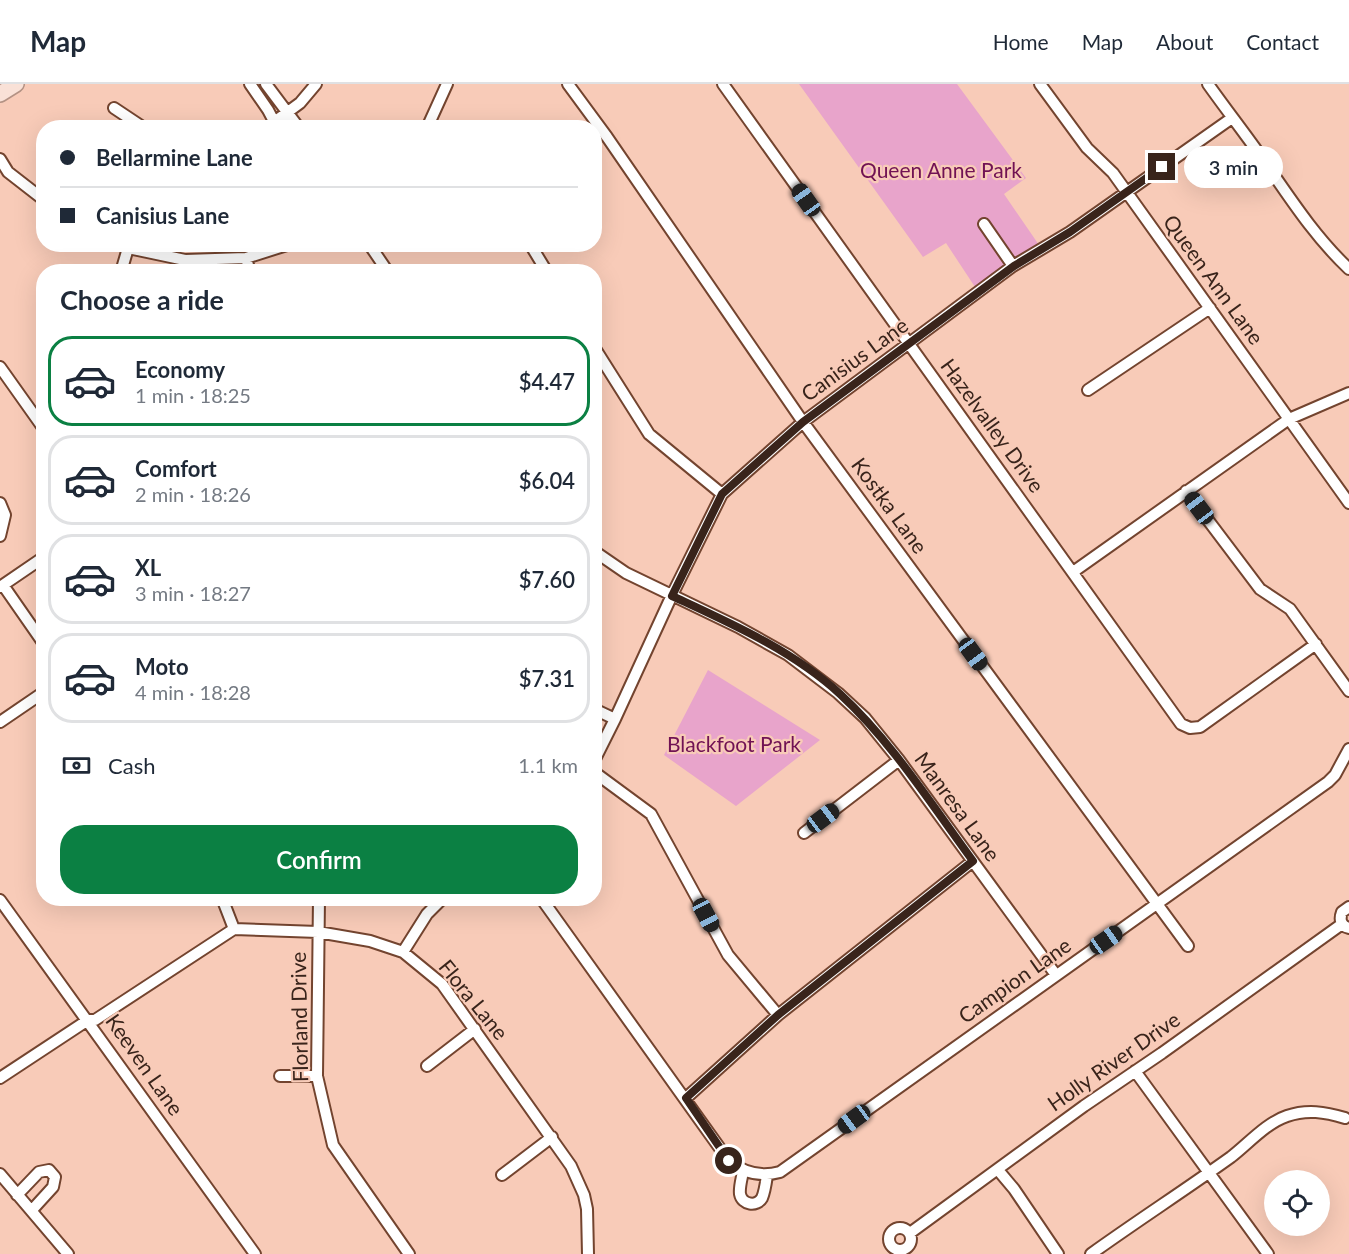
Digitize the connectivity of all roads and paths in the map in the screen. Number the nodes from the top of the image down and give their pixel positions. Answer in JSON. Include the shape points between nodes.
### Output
{"nodes":[{"id":1,"x":16,"y":84,"type":"edge"},
{"id":2,"x":250,"y":84,"type":"edge"},
{"id":3,"x":266,"y":84,"type":"edge"},
{"id":4,"x":316,"y":84,"type":"edge"},
{"id":5,"x":447,"y":84,"type":"edge"},
{"id":6,"x":567,"y":84,"type":"edge"},
{"id":7,"x":723,"y":84,"type":"edge"},
{"id":8,"x":1040,"y":84,"type":"edge"},
{"id":9,"x":1208,"y":84,"type":"edge"},
{"id":10,"x":0,"y":94,"type":"edge"},
{"id":11,"x":114,"y":108,"type":"dead end"},
{"id":12,"x":288,"y":112,"type":"junction"},
{"id":13,"x":1232,"y":118,"type":"junction"},
{"id":14,"x":132,"y":120,"type":"edge"},
{"id":15,"x":270,"y":120,"type":"edge"},
{"id":16,"x":279,"y":120,"type":"edge"},
{"id":17,"x":294,"y":120,"type":"edge"},
{"id":18,"x":431,"y":120,"type":"edge"},
{"id":19,"x":594,"y":120,"type":"edge"},
{"id":20,"x":602,"y":130,"type":"edge"},
{"id":21,"x":0,"y":159,"type":"edge"},
{"id":22,"x":1126,"y":192,"type":"junction"},
{"id":23,"x":36,"y":195,"type":"edge"},
{"id":24,"x":984,"y":225,"type":"dead end"},
{"id":25,"x":147,"y":252,"type":"edge"},
{"id":26,"x":265,"y":252,"type":"edge"},
{"id":27,"x":246,"y":258,"type":"junction"},
{"id":28,"x":248,"y":264,"type":"edge"},
{"id":29,"x":1014,"y":266,"type":"junction"},
{"id":30,"x":1349,"y":269,"type":"edge"},
{"id":31,"x":1210,"y":308,"type":"junction"},
{"id":32,"x":910,"y":345,"type":"junction"},
{"id":33,"x":602,"y":360,"type":"edge"},
{"id":34,"x":0,"y":367,"type":"edge"},
{"id":35,"x":1088,"y":390,"type":"dead end"},
{"id":36,"x":1349,"y":393,"type":"edge"},
{"id":37,"x":36,"y":418,"type":"edge"},
{"id":38,"x":1289,"y":419,"type":"junction"},
{"id":39,"x":803,"y":422,"type":"junction"},
{"id":40,"x":1186,"y":491,"type":"junction"},
{"id":41,"x":722,"y":494,"type":"junction"},
{"id":42,"x":0,"y":503,"type":"edge"},
{"id":43,"x":1349,"y":503,"type":"edge"},
{"id":44,"x":0,"y":536,"type":"edge"},
{"id":45,"x":602,"y":556,"type":"edge"},
{"id":46,"x":36,"y":563,"type":"edge"},
{"id":47,"x":1073,"y":572,"type":"junction"},
{"id":48,"x":2,"y":586,"type":"edge"},
{"id":49,"x":672,"y":596,"type":"junction"},
{"id":50,"x":36,"y":633,"type":"edge"},
{"id":51,"x":1316,"y":644,"type":"junction"},
{"id":52,"x":1349,"y":691,"type":"edge"},
{"id":53,"x":36,"y":697,"type":"edge"},
{"id":54,"x":602,"y":713,"type":"edge"},
{"id":55,"x":615,"y":719,"type":"junction"},
{"id":56,"x":0,"y":722,"type":"edge"},
{"id":57,"x":1190,"y":728,"type":"junction"},
{"id":58,"x":1188,"y":740,"type":"dead end"},
{"id":59,"x":602,"y":745,"type":"edge"},
{"id":60,"x":1349,"y":749,"type":"edge"},
{"id":61,"x":899,"y":760,"type":"junction"},
{"id":62,"x":602,"y":778,"type":"edge"},
{"id":63,"x":804,"y":833,"type":"dead end"},
{"id":64,"x":973,"y":861,"type":"junction"},
{"id":65,"x":0,"y":900,"type":"edge"},
{"id":66,"x":1156,"y":905,"type":"junction"},
{"id":67,"x":225,"y":906,"type":"edge"},
{"id":68,"x":319,"y":906,"type":"edge"},
{"id":69,"x":435,"y":906,"type":"edge"},
{"id":70,"x":547,"y":906,"type":"edge"},
{"id":71,"x":1349,"y":908,"type":"edge"},
{"id":72,"x":1346,"y":926,"type":"edge"},
{"id":73,"x":234,"y":929,"type":"junction"},
{"id":74,"x":318,"y":932,"type":"junction"},
{"id":75,"x":1188,"y":946,"type":"dead end"},
{"id":76,"x":403,"y":952,"type":"junction"},
{"id":77,"x":1056,"y":975,"type":"junction"},
{"id":78,"x":778,"y":1015,"type":"junction"},
{"id":79,"x":88,"y":1020,"type":"junction"},
{"id":80,"x":475,"y":1029,"type":"junction"},
{"id":81,"x":427,"y":1066,"type":"dead end"},
{"id":82,"x":1135,"y":1071,"type":"junction"},
{"id":83,"x":280,"y":1076,"type":"dead end"},
{"id":84,"x":317,"y":1076,"type":"junction"},
{"id":85,"x":0,"y":1078,"type":"edge"},
{"id":86,"x":686,"y":1098,"type":"junction"},
{"id":87,"x":1348,"y":1116,"type":"edge"},
{"id":88,"x":552,"y":1137,"type":"junction"},
{"id":89,"x":998,"y":1170,"type":"junction"},
{"id":90,"x":743,"y":1171,"type":"junction"},
{"id":91,"x":1209,"y":1171,"type":"junction"},
{"id":92,"x":0,"y":1174,"type":"edge"},
{"id":93,"x":767,"y":1174,"type":"junction"},
{"id":94,"x":502,"y":1175,"type":"dead end"},
{"id":95,"x":17,"y":1195,"type":"junction"},
{"id":96,"x":32,"y":1210,"type":"junction"},
{"id":97,"x":910,"y":1233,"type":"dead end"},
{"id":98,"x":68,"y":1254,"type":"edge"},
{"id":99,"x":255,"y":1254,"type":"edge"},
{"id":100,"x":409,"y":1254,"type":"edge"},
{"id":101,"x":588,"y":1254,"type":"edge"},
{"id":102,"x":1058,"y":1254,"type":"edge"},
{"id":103,"x":1091,"y":1254,"type":"edge"},
{"id":104,"x":1268,"y":1254,"type":"edge"}],
"edges":[{"from":1,"to":10,"type":"main road"},
{"from":2,"to":15,"type":"street"},
{"from":3,"to":12,"type":"street"},
{"from":4,"to":12,"type":"street"},
{"from":5,"to":18,"type":"street"},
{"from":6,"to":19,"type":"street","name":"Kostka Lane"},
{"from":7,"to":32,"type":"street","name":"Hazelvalley Drive"},
{"from":8,"to":22,"type":"street","name":"Queen Ann Lane","via":[[1087,148]]},
{"from":9,"to":13,"type":"street"},
{"from":11,"to":14,"type":"street"},
{"from":12,"to":16,"type":"street"},
{"from":12,"to":17,"type":"street"},
{"from":13,"to":22,"type":"street","name":"Canisius Lane"},
{"from":13,"to":30,"type":"street","via":[[1310,227]]},
{"from":20,"to":39,"type":"street","name":"Kostka Lane"},
{"from":21,"to":23,"type":"street","via":[[8,172]]},
{"from":22,"to":29,"type":"street","name":"Canisius Lane"},
{"from":22,"to":31,"type":"street","name":"Queen Ann Lane"},
{"from":24,"to":29,"type":"street"},
{"from":25,"to":27,"type":"street","via":[[185,260]]},
{"from":26,"to":27,"type":"street"},
{"from":27,"to":28,"type":"street"},
{"from":29,"to":32,"type":"street","name":"Canisius Lane"},
{"from":31,"to":35,"type":"street"},
{"from":31,"to":38,"type":"street","name":"Queen Ann Lane"},
{"from":32,"to":39,"type":"street","name":"Canisius Lane"},
{"from":32,"to":47,"type":"street","name":"Hazelvalley Drive"},
{"from":33,"to":41,"type":"street","via":[[649,434]]},
{"from":34,"to":37,"type":"street"},
{"from":36,"to":38,"type":"street"},
{"from":38,"to":40,"type":"street"},
{"from":38,"to":43,"type":"street","name":"Queen Ann Lane"},
{"from":39,"to":41,"type":"street","name":"Canisius Lane"},
{"from":39,"to":66,"type":"street","name":"Kostka Lane"},
{"from":40,"to":47,"type":"street"},
{"from":40,"to":51,"type":"street","via":[[1260,589],[1290,609]]},
{"from":41,"to":49,"type":"street","name":"Canisius Lane"},
{"from":42,"to":44,"type":"street","via":[[5,515]]},
{"from":45,"to":49,"type":"street","name":"Manresa Lane"},
{"from":46,"to":48,"type":"street"},
{"from":47,"to":57,"type":"street","name":"Hazelvalley Drive","via":[[1180,724]]},
{"from":48,"to":50,"type":"street"},
{"from":49,"to":55,"type":"street","name":"Canisius Lane"},
{"from":49,"to":61,"type":"street","name":"Manresa Lane","via":[[788,655],[838,693]]},
{"from":51,"to":52,"type":"street"},
{"from":51,"to":57,"type":"street","via":[[1200,727]]},
{"from":53,"to":56,"type":"street"},
{"from":54,"to":55,"type":"street"},
{"from":55,"to":59,"type":"street","name":"Canisius Lane"},
{"from":57,"to":58,"type":"street"},
{"from":60,"to":66,"type":"street","name":"Campion Lane","via":[[1328,782]]},
{"from":61,"to":63,"type":"street"},
{"from":61,"to":64,"type":"street","name":"Manresa Lane"},
{"from":62,"to":78,"type":"street","via":[[651,814],[728,955]]},
{"from":64,"to":77,"type":"street","name":"Manresa Lane"},
{"from":64,"to":78,"type":"street"},
{"from":65,"to":79,"type":"street","name":"Keeven Lane"},
{"from":66,"to":75,"type":"street","name":"Kostka Lane"},
{"from":66,"to":77,"type":"street","name":"Campion Lane"},
{"from":67,"to":73,"type":"street"},
{"from":68,"to":74,"type":"street","name":"Florland Drive"},
{"from":69,"to":76,"type":"street"},
{"from":70,"to":86,"type":"street"},
{"from":71,"to":72,"type":"street","name":"Holly River Drive","via":[[1340,916]]},
{"from":72,"to":82,"type":"street","name":"Holly River Drive"},
{"from":73,"to":74,"type":"street","name":"Flora Lane"},
{"from":73,"to":79,"type":"street","via":[[95,1020]]},
{"from":74,"to":76,"type":"street","name":"Flora Lane","via":[[370,941]]},
{"from":74,"to":84,"type":"street","name":"Florland Drive"},
{"from":76,"to":80,"type":"street","name":"Flora Lane","via":[[442,984]]},
{"from":77,"to":93,"type":"street","name":"Campion Lane","via":[[780,1172]]},
{"from":78,"to":86,"type":"street"},
{"from":79,"to":85,"type":"street"},
{"from":79,"to":99,"type":"street","name":"Keeven Lane"},
{"from":80,"to":81,"type":"street"},
{"from":80,"to":88,"type":"street","name":"Flora Lane"},
{"from":82,"to":89,"type":"street","name":"Holly River Drive"},
{"from":82,"to":91,"type":"street"},
{"from":83,"to":84,"type":"street"},
{"from":84,"to":100,"type":"street","name":"Florland Drive","via":[[333,1144]]},
{"from":86,"to":90,"type":"street","via":[[729,1161]]},
{"from":87,"to":91,"type":"street","via":[[1313,1112],[1283,1117]]},
{"from":88,"to":94,"type":"street"},
{"from":88,"to":101,"type":"street","name":"Flora Lane","via":[[585,1195]]},
{"from":89,"to":97,"type":"street","name":"Holly River Drive"},
{"from":89,"to":102,"type":"street"},
{"from":90,"to":93,"type":"street"},
{"from":90,"to":93,"type":"street","via":[[740,1194],[742,1200],[752,1204],[763,1197]]},
{"from":91,"to":103,"type":"street"},
{"from":91,"to":104,"type":"street"},
{"from":92,"to":95,"type":"street"},
{"from":95,"to":96,"type":"street"},
{"from":95,"to":96,"type":"street","via":[[39,1172],[54,1173],[53,1187]]},
{"from":96,"to":98,"type":"street"}]}
